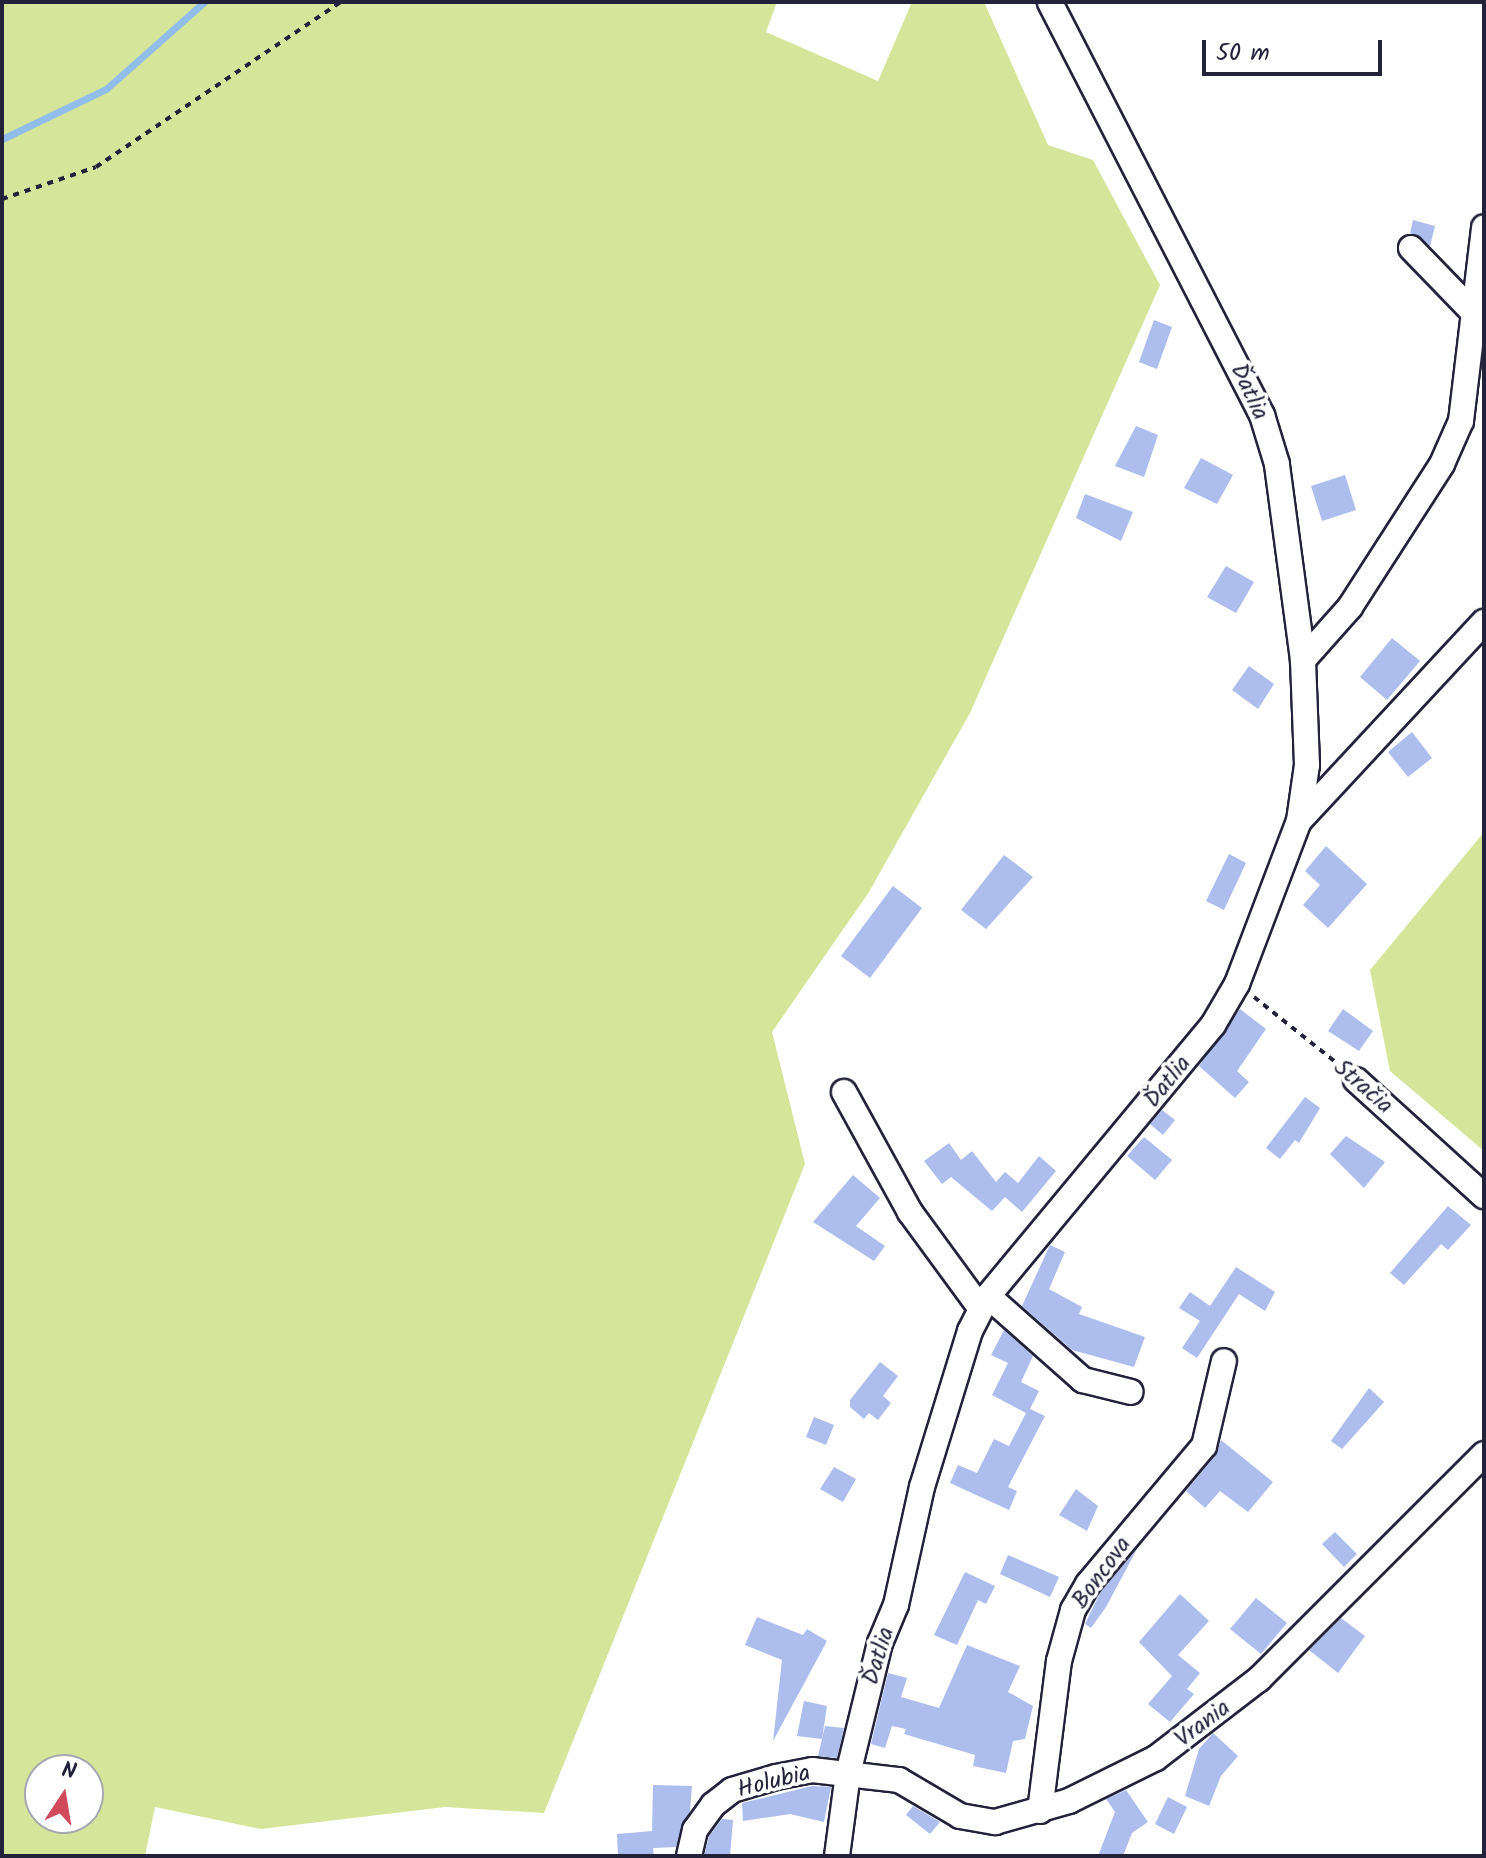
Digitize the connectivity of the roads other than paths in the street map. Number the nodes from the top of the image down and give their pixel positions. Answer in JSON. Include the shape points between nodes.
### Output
{"nodes":[{"id":1,"x":1050,"y":2,"type":"edge"},
{"id":2,"x":1484,"y":227,"type":"edge"},
{"id":3,"x":1411,"y":248,"type":"dead end"},
{"id":4,"x":1479,"y":312,"type":"edge"},
{"id":5,"x":1484,"y":622,"type":"edge"},
{"id":6,"x":1303,"y":660,"type":"junction"},
{"id":7,"x":1299,"y":821,"type":"junction"},
{"id":8,"x":1356,"y":1080,"type":"road end"},
{"id":9,"x":844,"y":1092,"type":"dead end"},
{"id":10,"x":1484,"y":1196,"type":"edge"},
{"id":11,"x":984,"y":1302,"type":"junction"},
{"id":12,"x":1224,"y":1361,"type":"dead end"},
{"id":13,"x":1131,"y":1392,"type":"dead end"},
{"id":14,"x":1484,"y":1454,"type":"edge"},
{"id":15,"x":848,"y":1774,"type":"junction"},
{"id":16,"x":1040,"y":1811,"type":"junction"},
{"id":17,"x":689,"y":1856,"type":"edge"},
{"id":18,"x":837,"y":1856,"type":"edge"}],
"edges":[{"from":1,"to":6,"type":"street","name":"Ďatlia","via":[[1262,415],[1277,464]]},
{"from":2,"to":4,"type":"street"},
{"from":3,"to":4,"type":"street"},
{"from":4,"to":6,"type":"street","via":[[1461,421],[1442,464],[1350,607]]},
{"from":5,"to":7,"type":"street","name":"Ďatlia"},
{"from":6,"to":7,"type":"street","name":"Ďatlia","via":[[1308,715]]},
{"from":7,"to":11,"type":"street","name":"Ďatlia","via":[[1237,984],[1177,1073]]},
{"from":8,"to":10,"type":"street","name":"Stračia"},
{"from":9,"to":11,"type":"street","via":[[910,1212]]},
{"from":11,"to":13,"type":"street","via":[[1083,1380]]},
{"from":11,"to":15,"type":"street","name":"Ďatlia","via":[[922,1487],[896,1605],[880,1643]]},
{"from":12,"to":16,"type":"street","name":"Boncova","via":[[1204,1446],[1088,1584],[1073,1610],[1059,1661]]},
{"from":14,"to":16,"type":"street","name":"Vrania","via":[[1230,1704],[1156,1758]]},
{"from":15,"to":16,"type":"street","name":"Vrania","via":[[899,1780],[977,1822]]},
{"from":15,"to":17,"type":"street","name":"Holubia","via":[[812,1770],[732,1790],[701,1816]]},
{"from":15,"to":18,"type":"street","name":"Ďatlia"}]}
